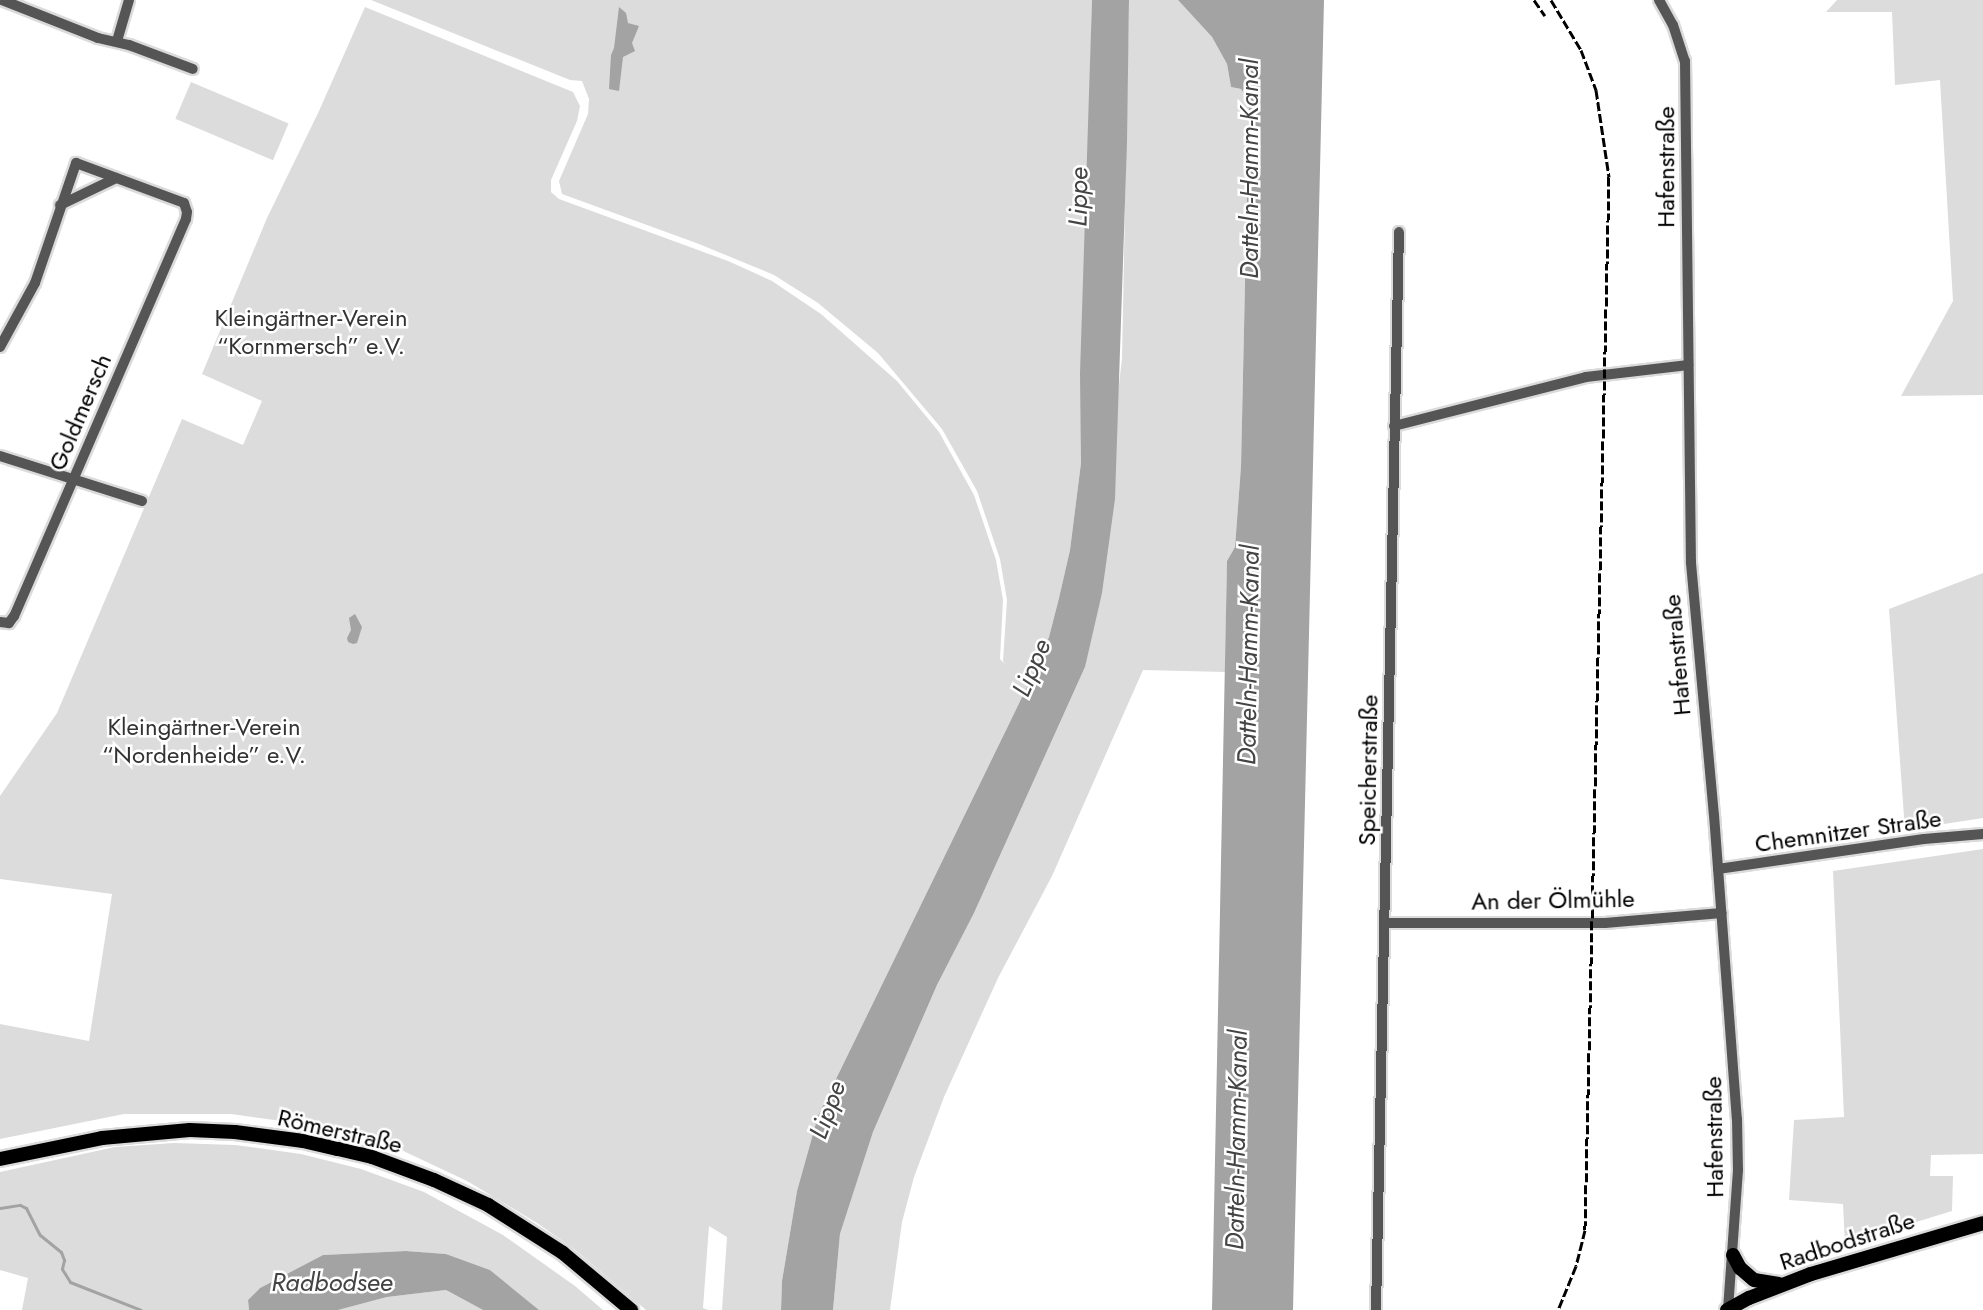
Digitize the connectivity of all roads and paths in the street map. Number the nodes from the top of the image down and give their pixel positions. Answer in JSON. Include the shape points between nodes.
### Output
{"nodes":[{"id":1,"x":2,"y":0,"type":"edge"},
{"id":2,"x":129,"y":0,"type":"edge"},
{"id":3,"x":1659,"y":0,"type":"edge"},
{"id":4,"x":117,"y":41,"type":"junction"},
{"id":5,"x":194,"y":69,"type":"dead end"},
{"id":6,"x":116,"y":178,"type":"junction"},
{"id":7,"x":60,"y":205,"type":"junction"},
{"id":8,"x":1399,"y":232,"type":"dead end"},
{"id":9,"x":0,"y":348,"type":"edge"},
{"id":10,"x":1688,"y":365,"type":"junction"},
{"id":11,"x":1394,"y":426,"type":"junction"},
{"id":12,"x":0,"y":456,"type":"edge"},
{"id":13,"x":74,"y":480,"type":"junction"},
{"id":14,"x":142,"y":501,"type":"dead end"},
{"id":15,"x":0,"y":622,"type":"edge"},
{"id":16,"x":1983,"y":834,"type":"edge"},
{"id":17,"x":1718,"y":869,"type":"junction"},
{"id":18,"x":1722,"y":913,"type":"junction"},
{"id":19,"x":1385,"y":923,"type":"junction"},
{"id":20,"x":0,"y":1159,"type":"edge"},
{"id":21,"x":1983,"y":1223,"type":"edge"},
{"id":22,"x":1732,"y":1255,"type":"junction"},
{"id":23,"x":1785,"y":1284,"type":"junction"},
{"id":24,"x":631,"y":1310,"type":"edge"},
{"id":25,"x":1376,"y":1310,"type":"edge"},
{"id":26,"x":1728,"y":1310,"type":"edge"}],
"edges":[{"from":1,"to":4,"type":"street","via":[[99,38]]},
{"from":2,"to":4,"type":"street"},
{"from":3,"to":10,"type":"street","name":"Hafenstraße","via":[[1673,25],[1685,61]]},
{"from":4,"to":5,"type":"street"},
{"from":6,"to":7,"type":"street"},
{"from":6,"to":7,"type":"street","via":[[76,163]]},
{"from":6,"to":13,"type":"street","name":"Goldmersch","via":[[181,201],[186,207],[186,219]]},
{"from":7,"to":9,"type":"street","via":[[35,282]]},
{"from":8,"to":11,"type":"street","name":"Speicherstraße"},
{"from":10,"to":11,"type":"street","via":[[1586,377]]},
{"from":10,"to":17,"type":"street","name":"Hafenstraße","via":[[1690,563]]},
{"from":11,"to":19,"type":"street","name":"Speicherstraße"},
{"from":12,"to":13,"type":"street"},
{"from":13,"to":14,"type":"street"},
{"from":13,"to":15,"type":"street","name":"Goldmersch","via":[[14,616],[9,624]]},
{"from":16,"to":17,"type":"street","name":"Chemnitzer Straße"},
{"from":17,"to":18,"type":"street","name":"Hafenstraße"},
{"from":18,"to":19,"type":"street","name":"An der Ölmühle","via":[[1605,923]]},
{"from":18,"to":22,"type":"street","name":"Hafenstraße","via":[[1737,1119]]},
{"from":19,"to":25,"type":"street","name":"Speicherstraße"},
{"from":20,"to":24,"type":"main road","name":"Römerstraße","via":[[102,1138],[190,1130],[303,1141],[349,1152],[434,1180],[488,1205],[563,1253]]},
{"from":21,"to":23,"type":"main road","name":"Radbodstraße"},
{"from":22,"to":23,"type":"main road","via":[[1754,1280]]},
{"from":22,"to":26,"type":"street","name":"Hafenstraße"},
{"from":23,"to":26,"type":"main road","name":"Radbodstraße"}]}
